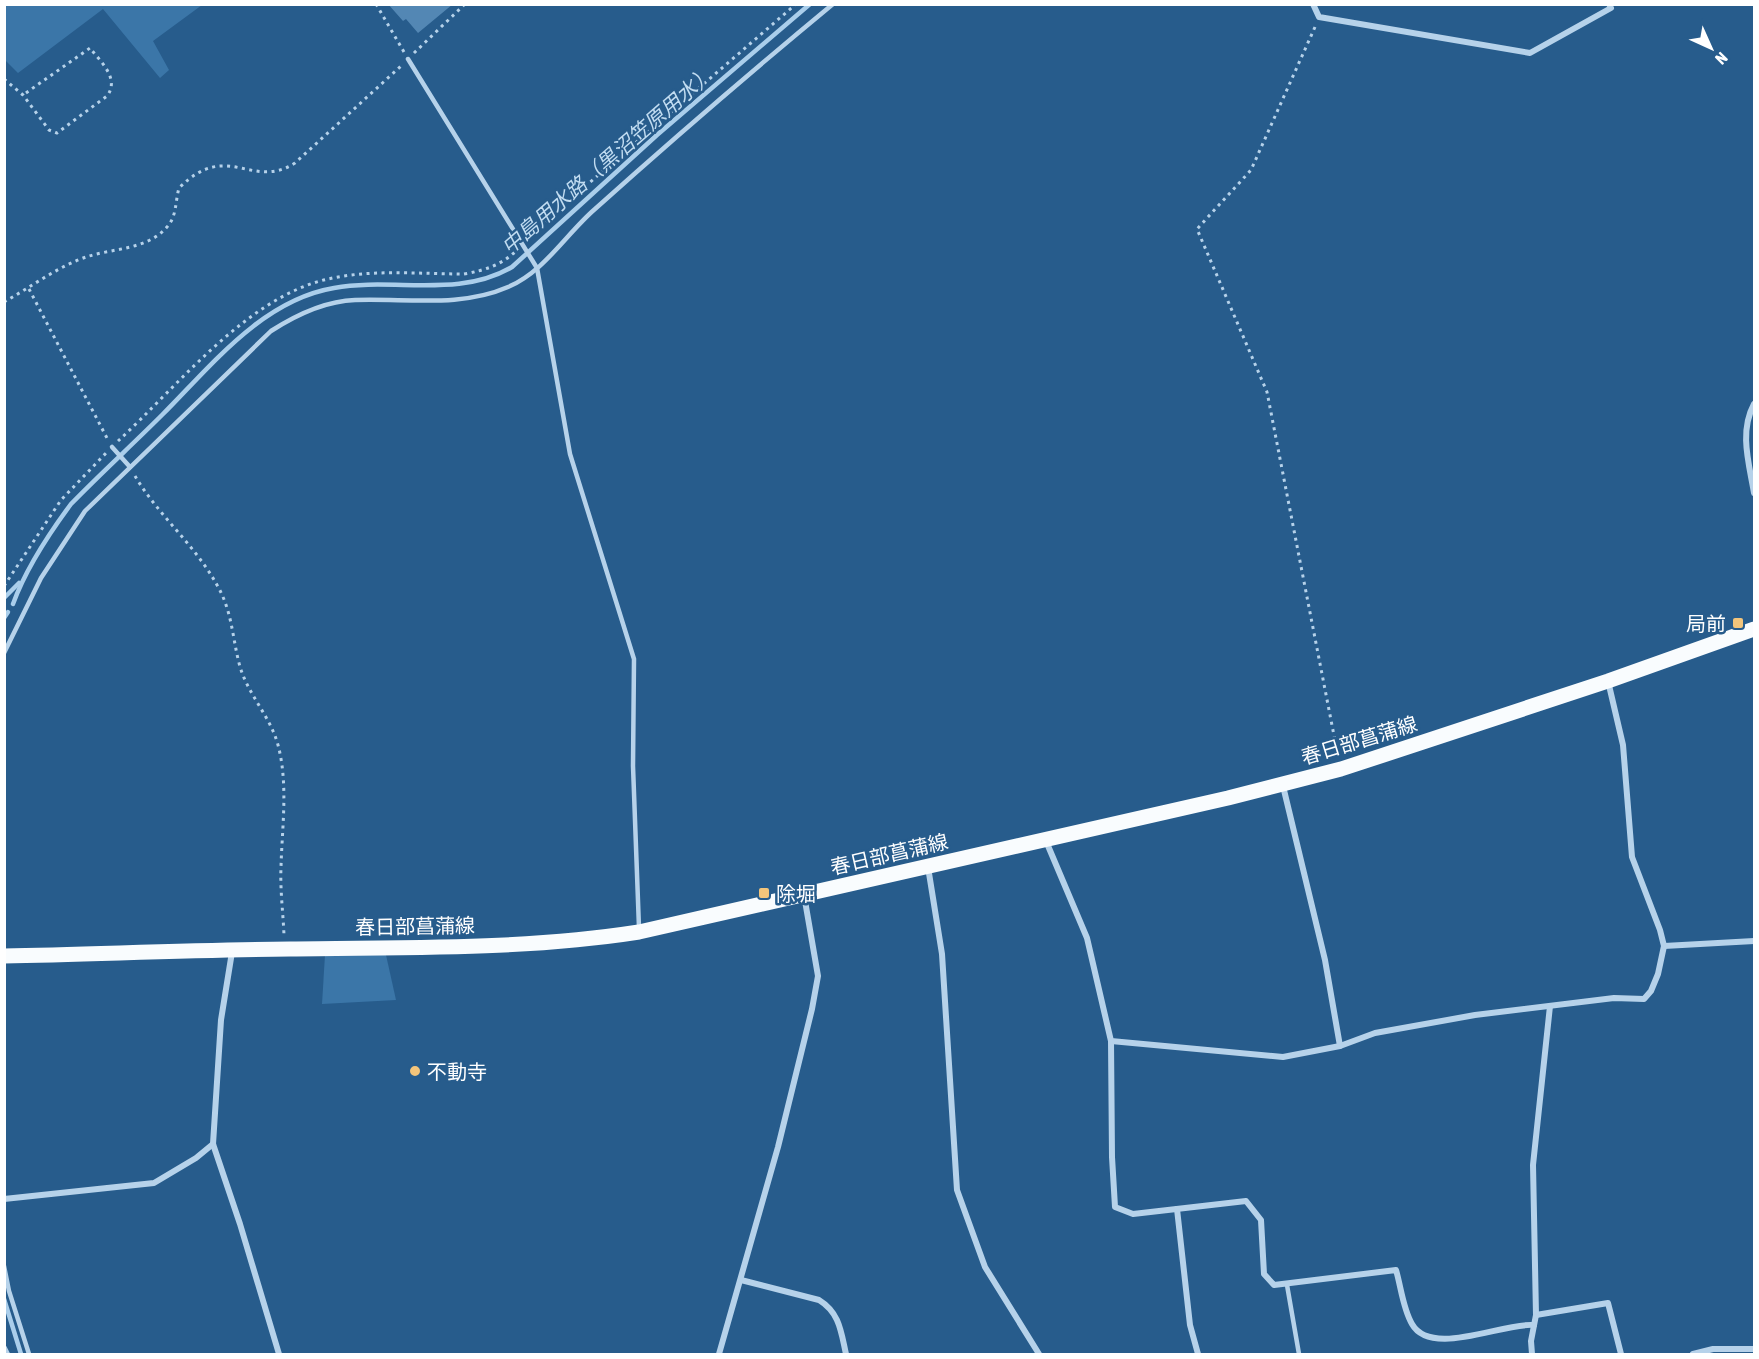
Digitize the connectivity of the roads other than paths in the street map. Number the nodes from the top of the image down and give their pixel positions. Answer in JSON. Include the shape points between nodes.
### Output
{"nodes":[{"id":1,"x":832,"y":4,"type":"edge"},
{"id":2,"x":1313,"y":4,"type":"edge"},
{"id":3,"x":1609,"y":4,"type":"edge"},
{"id":4,"x":408,"y":59,"type":"road end"},
{"id":5,"x":537,"y":268,"type":"junction"},
{"id":6,"x":1755,"y":404,"type":"edge"},
{"id":7,"x":113,"y":448,"type":"road end"},
{"id":8,"x":130,"y":467,"type":"junction"},
{"id":9,"x":1755,"y":493,"type":"edge"},
{"id":10,"x":1755,"y":629,"type":"edge"},
{"id":11,"x":4,"y":653,"type":"edge"},
{"id":12,"x":1608,"y":681,"type":"junction"},
{"id":13,"x":1283,"y":785,"type":"junction"},
{"id":14,"x":1046,"y":840,"type":"junction"},
{"id":15,"x":928,"y":867,"type":"junction"},
{"id":16,"x":804,"y":895,"type":"junction"},
{"id":17,"x":639,"y":932,"type":"junction"},
{"id":18,"x":1755,"y":941,"type":"edge"},
{"id":19,"x":1664,"y":946,"type":"junction"},
{"id":20,"x":232,"y":952,"type":"junction"},
{"id":21,"x":4,"y":956,"type":"edge"},
{"id":22,"x":1550,"y":1006,"type":"junction"},
{"id":23,"x":1111,"y":1041,"type":"junction"},
{"id":24,"x":1340,"y":1046,"type":"junction"},
{"id":25,"x":213,"y":1144,"type":"junction"},
{"id":26,"x":4,"y":1199,"type":"edge"},
{"id":27,"x":1177,"y":1209,"type":"junction"},
{"id":28,"x":4,"y":1266,"type":"edge"},
{"id":29,"x":741,"y":1280,"type":"junction"},
{"id":30,"x":1287,"y":1285,"type":"junction"},
{"id":31,"x":1536,"y":1315,"type":"junction"},
{"id":32,"x":1534,"y":1325,"type":"junction"},
{"id":33,"x":4,"y":1348,"type":"edge"},
{"id":34,"x":1755,"y":1349,"type":"edge"},
{"id":35,"x":7,"y":1354,"type":"edge"},
{"id":36,"x":29,"y":1354,"type":"edge"},
{"id":37,"x":279,"y":1354,"type":"edge"},
{"id":38,"x":719,"y":1354,"type":"edge"},
{"id":39,"x":846,"y":1354,"type":"edge"},
{"id":40,"x":1039,"y":1354,"type":"edge"},
{"id":41,"x":1198,"y":1354,"type":"edge"},
{"id":42,"x":1299,"y":1354,"type":"edge"},
{"id":43,"x":1532,"y":1354,"type":"edge"},
{"id":44,"x":1621,"y":1354,"type":"edge"},
{"id":45,"x":1693,"y":1354,"type":"edge"}],
"edges":[{"from":1,"to":5,"type":"lane","via":[[593,211]]},
{"from":2,"to":3,"type":"street","via":[[1319,17],[1530,54],[1611,8]]},
{"from":4,"to":5,"type":"lane"},
{"from":5,"to":8,"type":"lane","via":[[507,288],[464,300],[353,300],[292,318],[271,331]]},
{"from":5,"to":17,"type":"lane","via":[[570,454],[634,659]]},
{"from":6,"to":9,"type":"street","via":[[1747,423],[1746,442]]},
{"from":7,"to":8,"type":"lane"},
{"from":8,"to":11,"type":"lane","via":[[85,511],[69,533],[41,578]]},
{"from":10,"to":12,"type":"main road","name":"春日部菖蒲線"},
{"from":12,"to":13,"type":"main road","name":"春日部菖蒲線","via":[[1341,770]]},
{"from":12,"to":19,"type":"street","via":[[1623,745],[1632,857]]},
{"from":13,"to":14,"type":"main road","name":"春日部菖蒲線"},
{"from":13,"to":24,"type":"street","via":[[1325,960]]},
{"from":14,"to":15,"type":"main road","name":"春日部菖蒲線"},
{"from":14,"to":23,"type":"street","via":[[1088,938]]},
{"from":15,"to":16,"type":"main road","name":"春日部菖蒲線"},
{"from":15,"to":40,"type":"street","via":[[942,954],[957,1190],[985,1267]]},
{"from":16,"to":17,"type":"main road","name":"春日部菖蒲線"},
{"from":16,"to":29,"type":"street","via":[[818,976],[778,1147]]},
{"from":17,"to":20,"type":"main road","name":"春日部菖蒲線","via":[[517,946]]},
{"from":18,"to":19,"type":"street"},
{"from":19,"to":22,"type":"street","via":[[1658,974],[1644,999],[1614,998]]},
{"from":20,"to":21,"type":"main road","name":"春日部菖蒲線"},
{"from":20,"to":25,"type":"street","via":[[221,1020]]},
{"from":22,"to":24,"type":"street","via":[[1375,1033]]},
{"from":22,"to":31,"type":"street","via":[[1533,1165]]},
{"from":23,"to":24,"type":"street","via":[[1283,1057]]},
{"from":23,"to":27,"type":"street","via":[[1115,1207],[1133,1215]]},
{"from":25,"to":26,"type":"street","via":[[154,1182]]},
{"from":25,"to":37,"type":"street"},
{"from":27,"to":30,"type":"street","via":[[1246,1201],[1261,1220],[1264,1274],[1274,1285]]},
{"from":27,"to":41,"type":"street","via":[[1190,1325]]},
{"from":28,"to":36,"type":"lane"},
{"from":29,"to":38,"type":"street"},
{"from":29,"to":39,"type":"street","via":[[819,1300],[828,1306],[839,1321]]},
{"from":30,"to":32,"type":"street","via":[[1396,1270],[1411,1323],[1425,1336],[1459,1338]]},
{"from":30,"to":42,"type":"lane"},
{"from":31,"to":32,"type":"street"},
{"from":31,"to":44,"type":"street","via":[[1608,1303]]},
{"from":32,"to":43,"type":"street"},
{"from":33,"to":35,"type":"street"},
{"from":34,"to":45,"type":"street","via":[[1713,1349]]}]}
